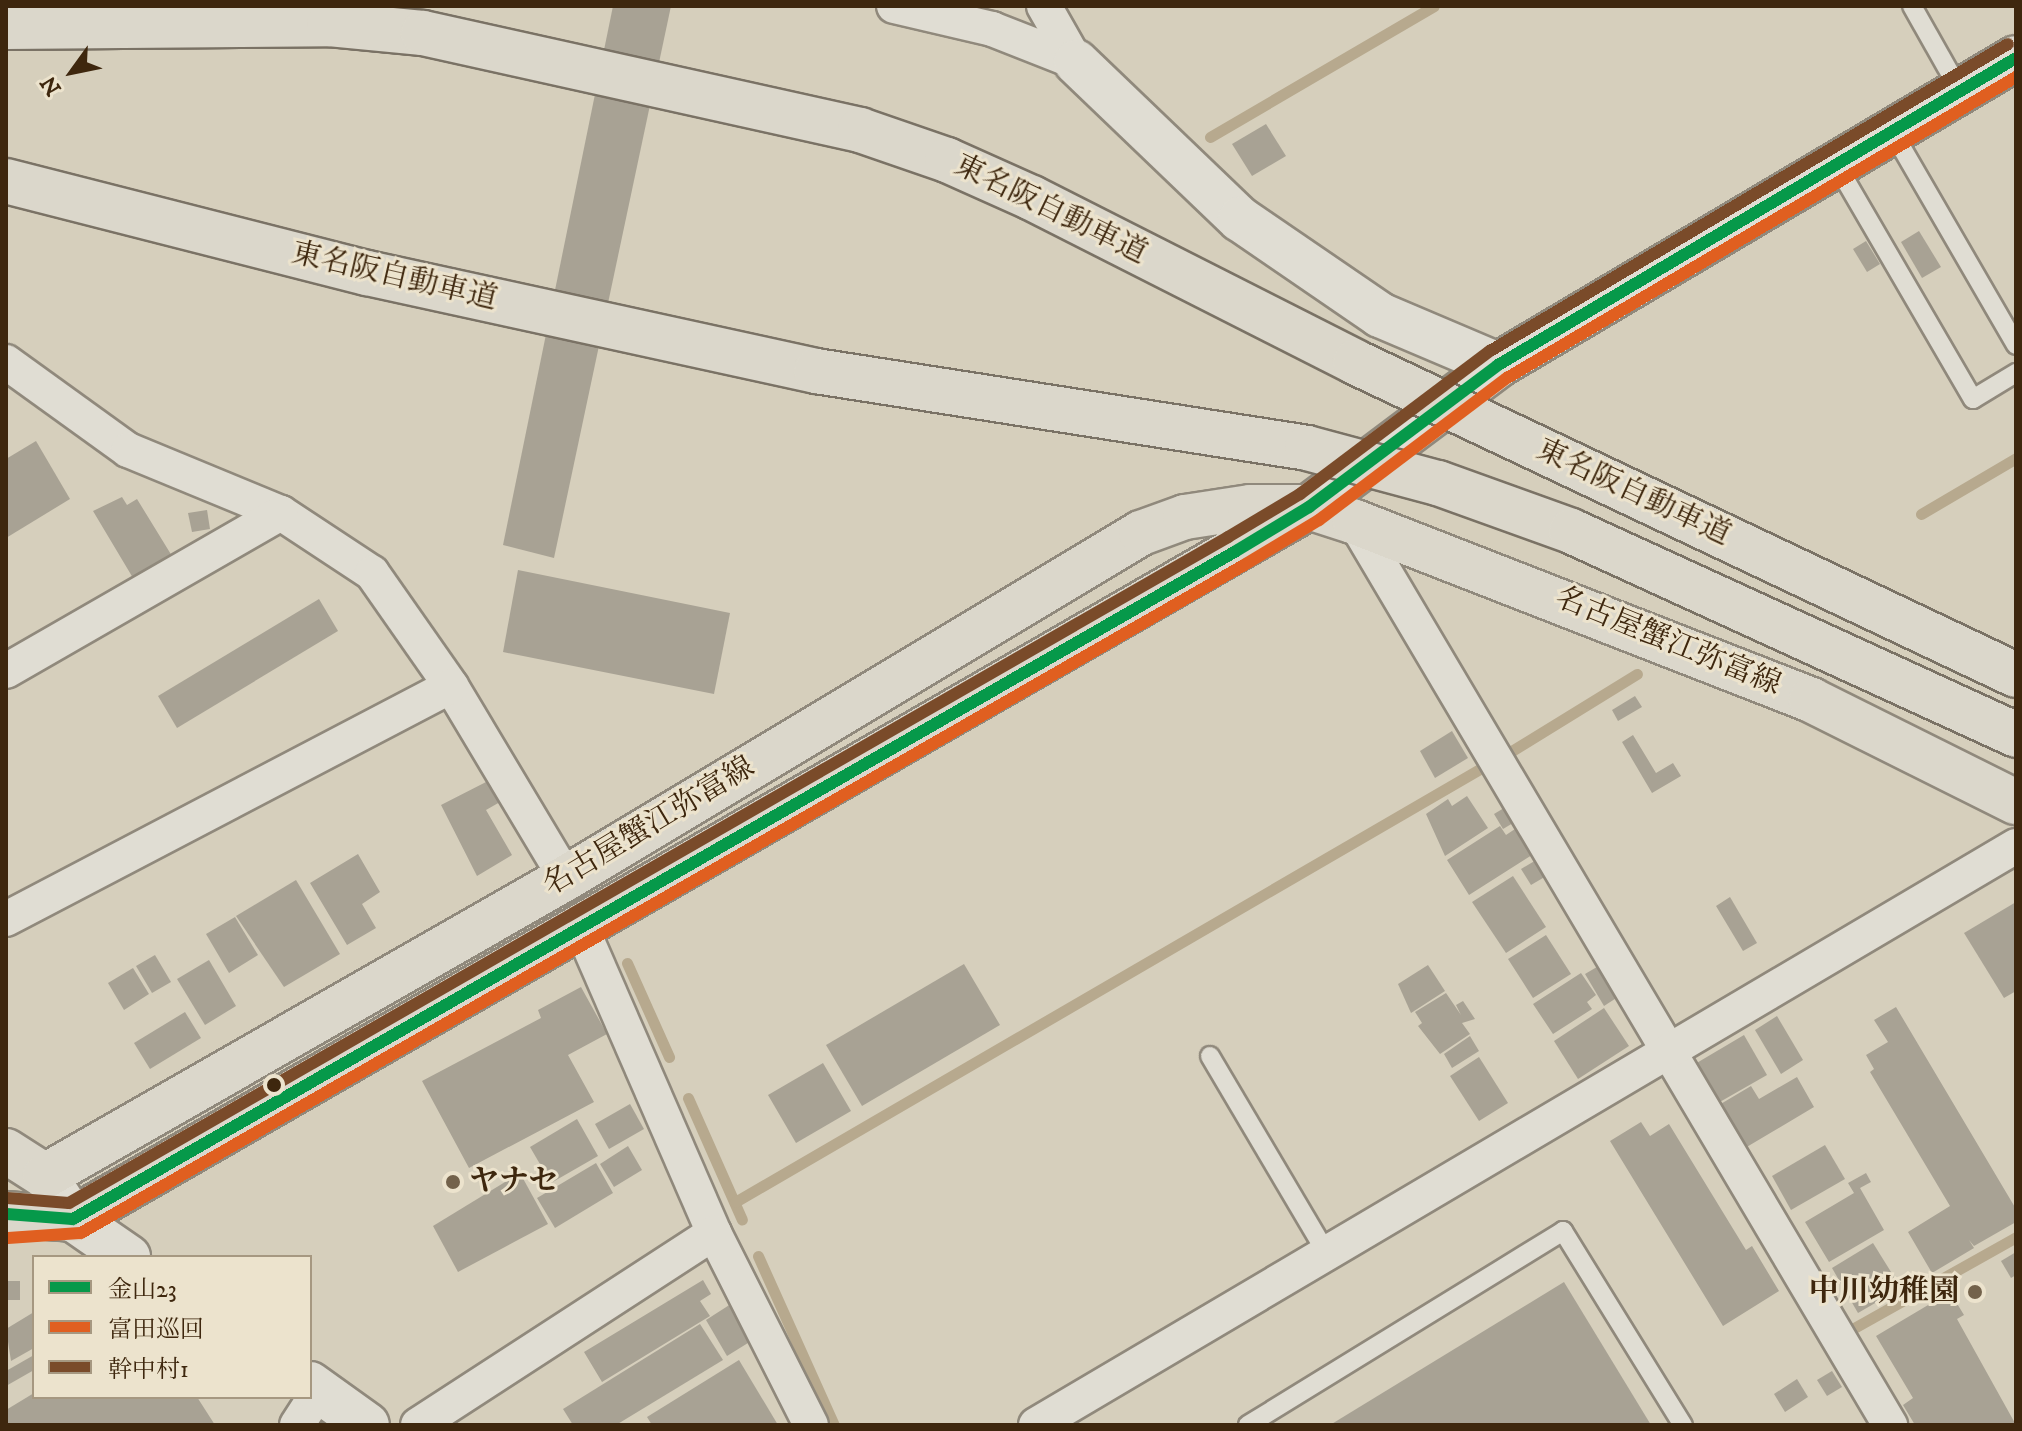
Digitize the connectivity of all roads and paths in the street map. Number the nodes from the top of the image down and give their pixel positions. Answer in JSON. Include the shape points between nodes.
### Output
{"nodes":[{"id":1,"x":894,"y":6,"type":"edge"},
{"id":2,"x":1044,"y":6,"type":"edge"},
{"id":3,"x":1912,"y":6,"type":"edge"},
{"id":4,"x":6,"y":27,"type":"edge"},
{"id":5,"x":2015,"y":61,"type":"edge"},
{"id":6,"x":1076,"y":62,"type":"junction"},
{"id":7,"x":1960,"y":91,"type":"junction"},
{"id":8,"x":1892,"y":131,"type":"junction"},
{"id":9,"x":1836,"y":164,"type":"junction"},
{"id":10,"x":6,"y":181,"type":"edge"},
{"id":11,"x":2016,"y":345,"type":"edge"},
{"id":12,"x":6,"y":362,"type":"edge"},
{"id":13,"x":1498,"y":365,"type":"junction"},
{"id":14,"x":2016,"y":373,"type":"edge"},
{"id":15,"x":1309,"y":507,"type":"junction"},
{"id":16,"x":281,"y":513,"type":"junction"},
{"id":17,"x":1355,"y":522,"type":"junction"},
{"id":18,"x":6,"y":671,"type":"edge"},
{"id":19,"x":2016,"y":675,"type":"edge"},
{"id":20,"x":451,"y":686,"type":"junction"},
{"id":21,"x":2016,"y":735,"type":"edge"},
{"id":22,"x":2016,"y":802,"type":"edge"},
{"id":23,"x":2012,"y":854,"type":"edge"},
{"id":24,"x":566,"y":878,"type":"junction"},
{"id":25,"x":6,"y":919,"type":"edge"},
{"id":26,"x":581,"y":927,"type":"junction"},
{"id":27,"x":1670,"y":1052,"type":"junction"},
{"id":28,"x":1210,"y":1056,"type":"dead end"},
{"id":29,"x":6,"y":1151,"type":"edge"},
{"id":30,"x":45,"y":1176,"type":"junction"},
{"id":31,"x":8,"y":1219,"type":"edge"},
{"id":32,"x":73,"y":1219,"type":"junction"},
{"id":33,"x":714,"y":1233,"type":"junction"},
{"id":34,"x":1327,"y":1254,"type":"junction"},
{"id":35,"x":125,"y":1255,"type":"edge"},
{"id":36,"x":309,"y":1400,"type":"edge"},
{"id":37,"x":367,"y":1425,"type":"edge"},
{"id":38,"x":418,"y":1425,"type":"edge"},
{"id":39,"x":811,"y":1425,"type":"edge"},
{"id":40,"x":1036,"y":1425,"type":"edge"},
{"id":41,"x":1248,"y":1425,"type":"edge"},
{"id":42,"x":1683,"y":1425,"type":"edge"},
{"id":43,"x":1890,"y":1425,"type":"edge"}],
"edges":[{"from":1,"to":6,"type":"street","via":[[992,29]]},
{"from":2,"to":6,"type":"street"},
{"from":3,"to":7,"type":"lane"},
{"from":4,"to":19,"type":"main road","name":"東名阪自動車道","bridge":true,"via":[[329,24],[423,33],[860,130],[947,160],[1032,198],[1355,362]]},
{"from":5,"to":7,"type":"street"},
{"from":6,"to":13,"type":"street","via":[[1240,219],[1380,315]]},
{"from":7,"to":8,"type":"street"},
{"from":8,"to":9,"type":"street"},
{"from":8,"to":11,"type":"lane"},
{"from":9,"to":13,"type":"street"},
{"from":9,"to":14,"type":"lane","via":[[1973,399]]},
{"from":10,"to":21,"type":"main road","name":"東名阪自動車道","bridge":true,"via":[[367,273],[816,371],[1307,448],[1438,483],[1571,531]]},
{"from":12,"to":16,"type":"street","via":[[128,450]]},
{"from":13,"to":15,"type":"street"},
{"from":15,"to":17,"type":"main road","name":"名古屋蟹江弥富線"},
{"from":15,"to":24,"type":"main road","name":"名古屋蟹江弥富線","via":[[1250,507],[1185,517],[1141,533]]},
{"from":15,"to":26,"type":"main road","name":"名古屋蟹江弥富線"},
{"from":16,"to":18,"type":"street"},
{"from":16,"to":20,"type":"street","via":[[372,573]]},
{"from":17,"to":22,"type":"main road","name":"名古屋蟹江弥富線","via":[[1811,700]]},
{"from":17,"to":27,"type":"street"},
{"from":20,"to":24,"type":"street"},
{"from":20,"to":25,"type":"street"},
{"from":23,"to":27,"type":"street"},
{"from":24,"to":30,"type":"main road","name":"名古屋蟹江弥富線"},
{"from":26,"to":32,"type":"main road","name":"名古屋蟹江弥富線"},
{"from":26,"to":33,"type":"street"},
{"from":27,"to":34,"type":"street"},
{"from":27,"to":43,"type":"street"},
{"from":28,"to":34,"type":"lane"},
{"from":29,"to":30,"type":"main road"},
{"from":30,"to":31,"type":"street"},
{"from":30,"to":32,"type":"street"},
{"from":31,"to":32,"type":"main road","name":"名古屋蟹江弥富線"},
{"from":32,"to":35,"type":"street"},
{"from":33,"to":38,"type":"street"},
{"from":33,"to":39,"type":"street"},
{"from":34,"to":40,"type":"street"},
{"from":36,"to":37,"type":"street"},
{"from":41,"to":42,"type":"lane","via":[[1563,1231]]}]}
